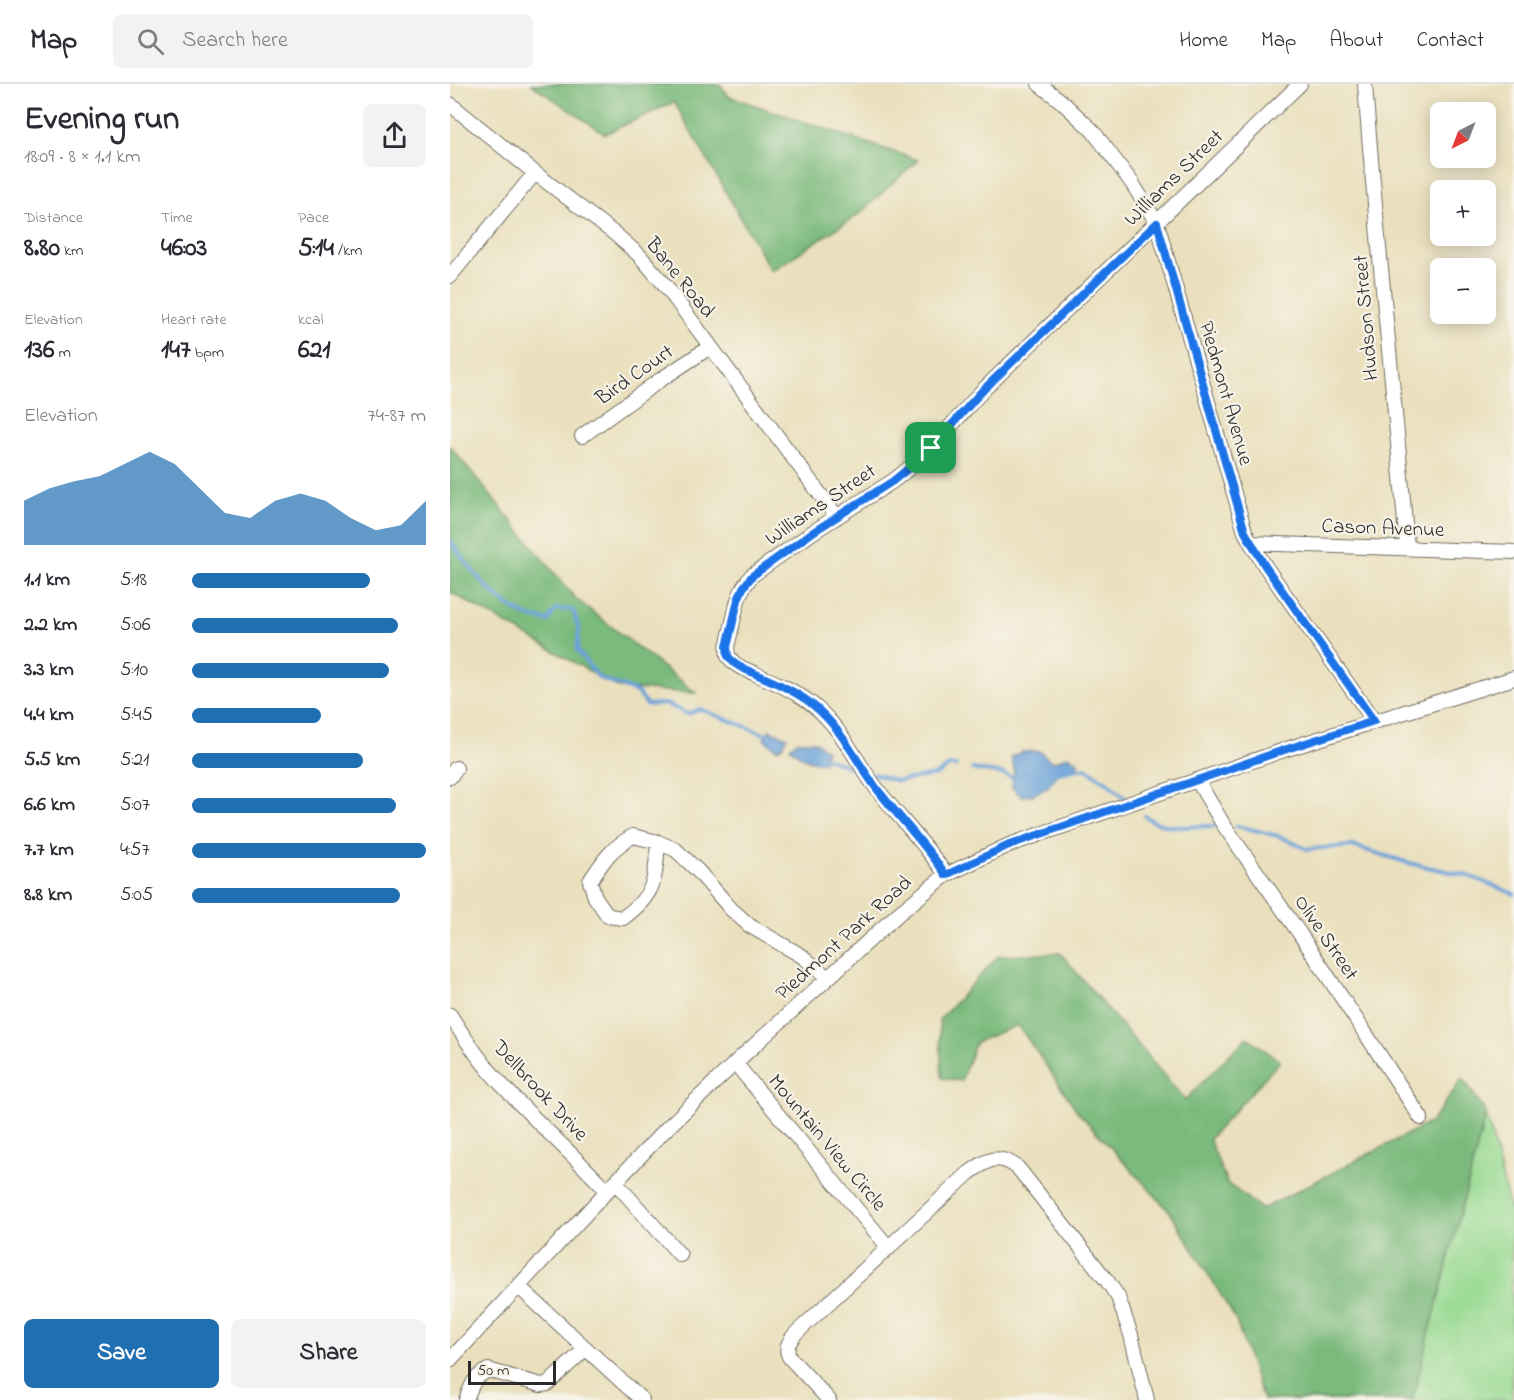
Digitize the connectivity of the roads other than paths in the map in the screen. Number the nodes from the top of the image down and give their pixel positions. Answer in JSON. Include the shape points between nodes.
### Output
{"nodes":[{"id":1,"x":1039,"y":84,"type":"edge"},
{"id":2,"x":1300,"y":84,"type":"edge"},
{"id":3,"x":1365,"y":84,"type":"edge"},
{"id":4,"x":450,"y":104,"type":"edge"},
{"id":5,"x":535,"y":173,"type":"junction"},
{"id":6,"x":1157,"y":223,"type":"junction"},
{"id":7,"x":450,"y":276,"type":"edge"},
{"id":8,"x":710,"y":347,"type":"junction"},
{"id":9,"x":582,"y":436,"type":"dead end"},
{"id":10,"x":837,"y":517,"type":"junction"},
{"id":11,"x":1251,"y":543,"type":"junction"},
{"id":12,"x":1407,"y":548,"type":"junction"},
{"id":13,"x":1514,"y":552,"type":"edge"},
{"id":14,"x":1514,"y":678,"type":"edge"},
{"id":15,"x":1374,"y":721,"type":"junction"},
{"id":16,"x":1197,"y":780,"type":"junction"},
{"id":17,"x":658,"y":842,"type":"junction"},
{"id":18,"x":946,"y":875,"type":"junction"},
{"id":19,"x":828,"y":978,"type":"junction"},
{"id":20,"x":450,"y":1015,"type":"edge"},
{"id":21,"x":735,"y":1063,"type":"junction"},
{"id":22,"x":1421,"y":1118,"type":"dead end"},
{"id":23,"x":611,"y":1186,"type":"junction"},
{"id":24,"x":889,"y":1248,"type":"junction"},
{"id":25,"x":680,"y":1255,"type":"dead end"},
{"id":26,"x":518,"y":1286,"type":"junction"},
{"id":27,"x":585,"y":1349,"type":"junction"},
{"id":28,"x":450,"y":1360,"type":"edge"},
{"id":29,"x":466,"y":1400,"type":"edge"},
{"id":30,"x":642,"y":1400,"type":"edge"},
{"id":31,"x":829,"y":1400,"type":"edge"},
{"id":32,"x":1147,"y":1400,"type":"edge"}],
"edges":[{"from":1,"to":6,"type":"street","name":"Piedmont Avenue","via":[[1093,131]]},
{"from":2,"to":6,"type":"street","name":"Williams Street"},
{"from":3,"to":12,"type":"street","name":"Hudson Street"},
{"from":4,"to":5,"type":"street","name":"Bane Road"},
{"from":5,"to":7,"type":"street"},
{"from":5,"to":8,"type":"street","name":"Bane Road","via":[[639,255]]},
{"from":6,"to":10,"type":"street","name":"Williams Street","via":[[982,391],[916,462]]},
{"from":6,"to":11,"type":"street","name":"Piedmont Avenue","via":[[1239,515]]},
{"from":8,"to":9,"type":"street","name":"Bird Court"},
{"from":8,"to":10,"type":"street","name":"Bane Road"},
{"from":10,"to":18,"type":"street","name":"Williams Street","via":[[752,576],[738,600],[726,651],[734,663],[800,696],[831,722],[875,787]]},
{"from":11,"to":12,"type":"street","name":"Cason Avenue"},
{"from":11,"to":15,"type":"street","name":"Piedmont Avenue"},
{"from":12,"to":13,"type":"street","name":"Cason Avenue"},
{"from":14,"to":15,"type":"street","name":"Piedmont Park Road"},
{"from":15,"to":16,"type":"street","name":"Piedmont Park Road"},
{"from":16,"to":18,"type":"street","name":"Piedmont Park Road","via":[[1009,845]]},
{"from":16,"to":22,"type":"street","name":"Olive Street"},
{"from":17,"to":17,"type":"street","via":[[633,836],[604,858],[590,881],[608,916],[623,918],[651,890]]},
{"from":17,"to":19,"type":"street","via":[[676,850],[750,926],[802,956]]},
{"from":18,"to":19,"type":"street","name":"Piedmont Park Road"},
{"from":19,"to":21,"type":"street","name":"Piedmont Park Road"},
{"from":20,"to":23,"type":"street","name":"Dellbrook Drive","via":[[502,1086],[589,1171]]},
{"from":21,"to":23,"type":"street","name":"Piedmont Park Road"},
{"from":21,"to":24,"type":"street","name":"Mountain View Circle"},
{"from":23,"to":25,"type":"street","name":"Dellbrook Drive"},
{"from":23,"to":26,"type":"street","name":"Piedmont Park Road"},
{"from":24,"to":31,"type":"street","via":[[788,1343],[790,1358]]},
{"from":24,"to":32,"type":"street","via":[[985,1161],[996,1158],[1014,1164],[1118,1297]]},
{"from":26,"to":27,"type":"street"},
{"from":26,"to":28,"type":"street","name":"Piedmont Park Road"},
{"from":27,"to":29,"type":"street","via":[[548,1384],[488,1370],[472,1382]]},
{"from":27,"to":30,"type":"street"}]}
